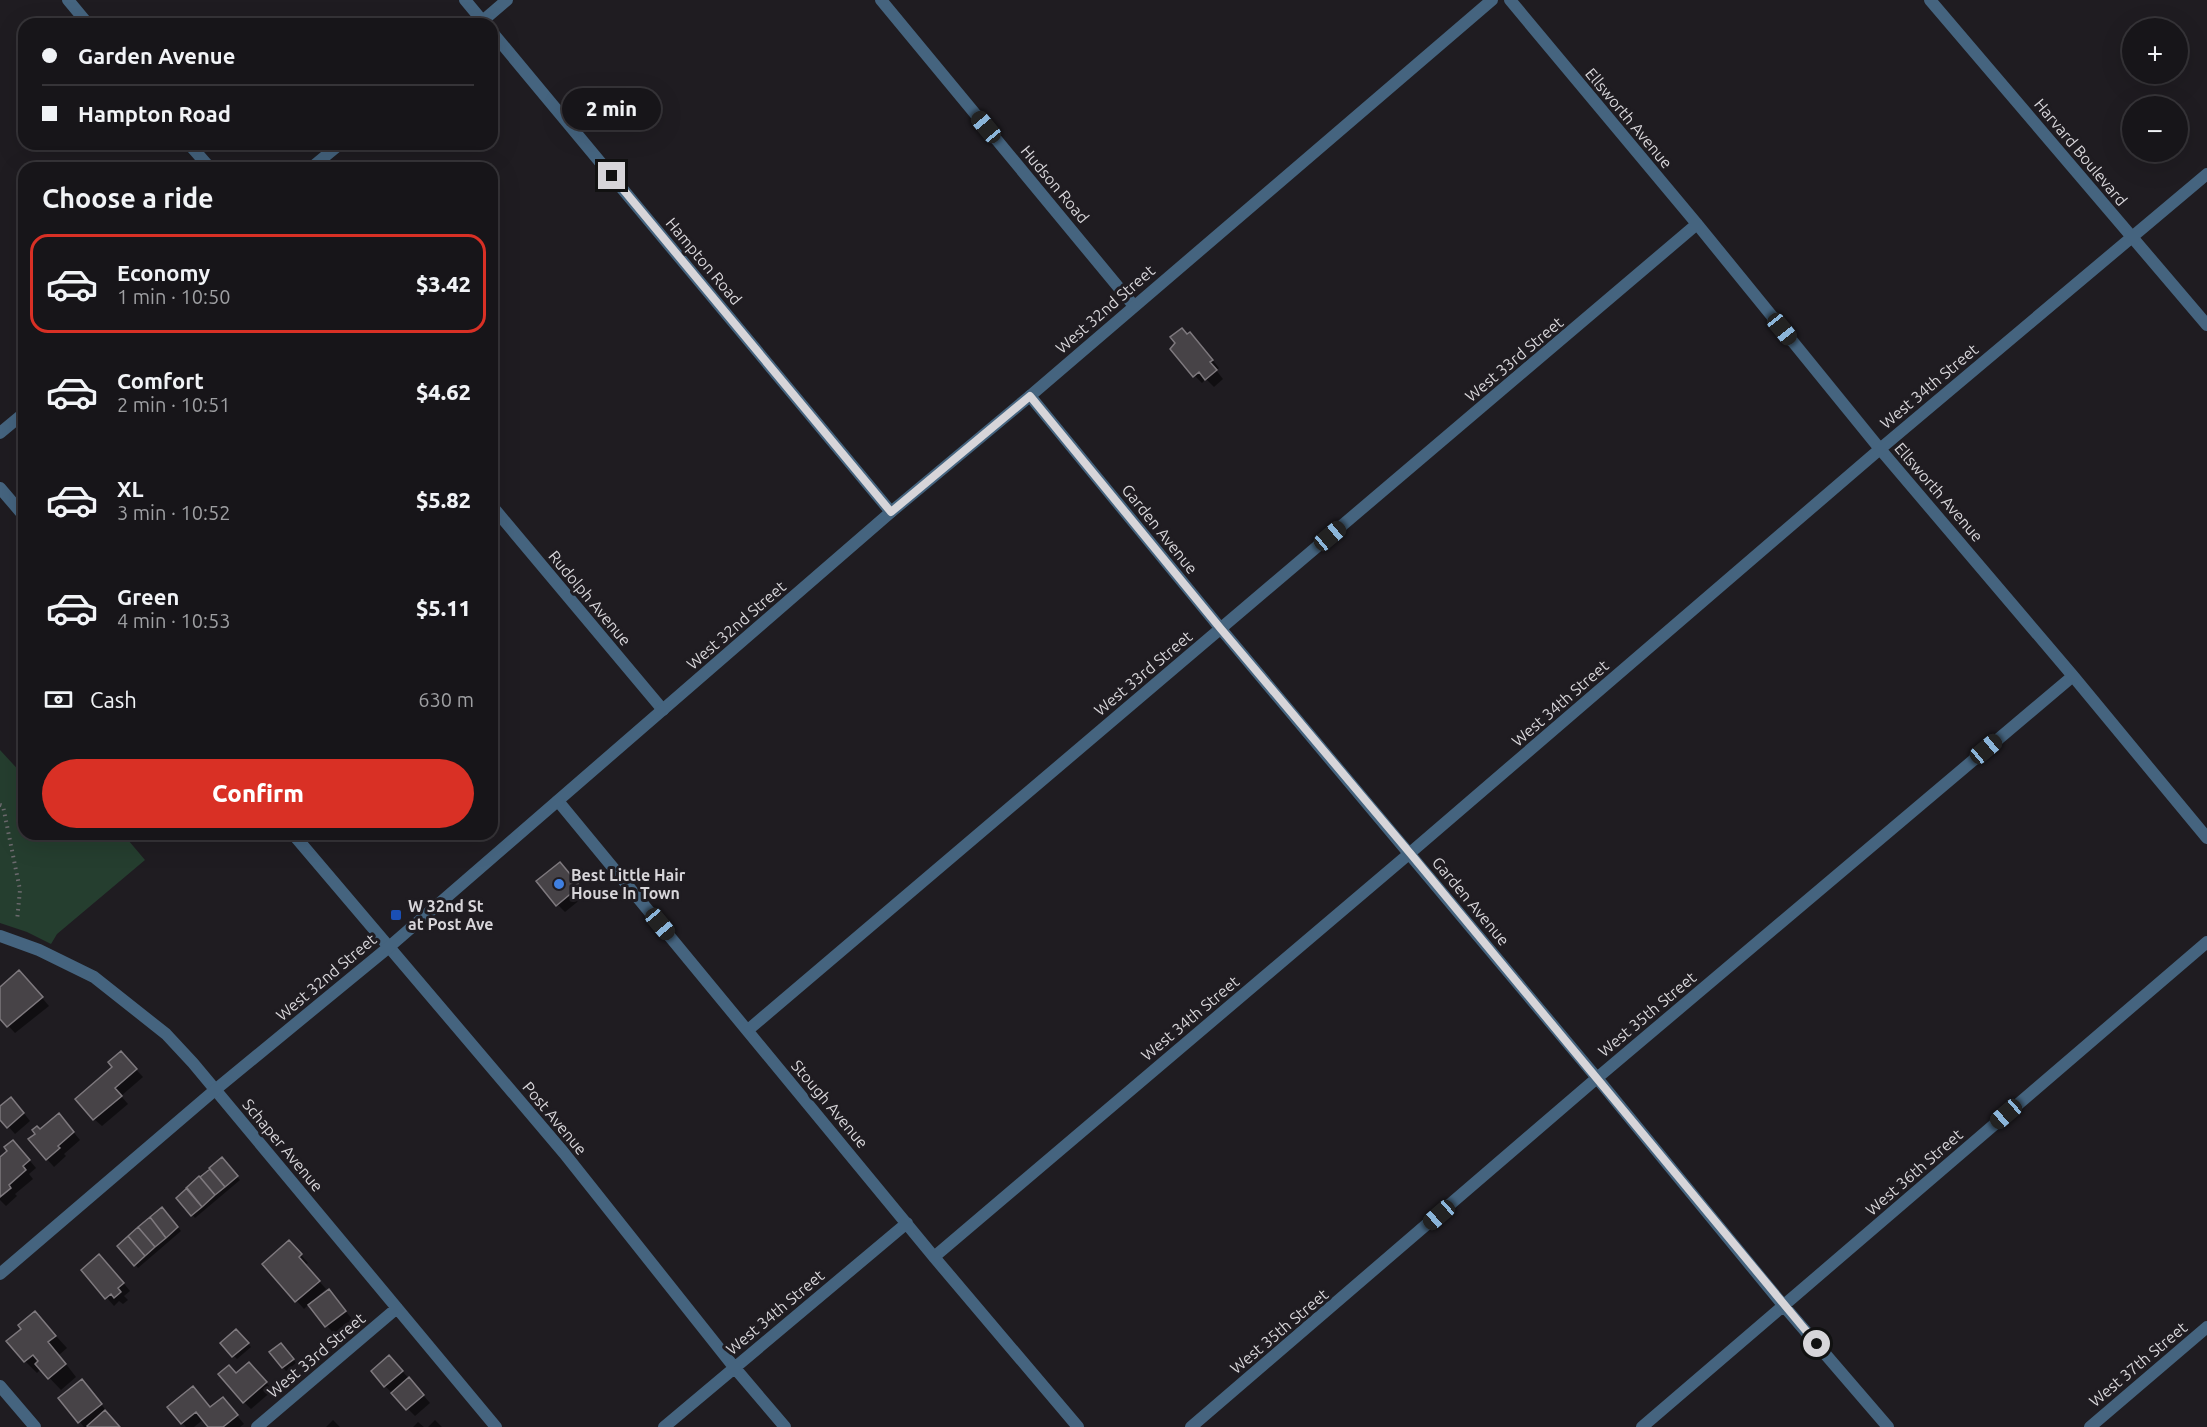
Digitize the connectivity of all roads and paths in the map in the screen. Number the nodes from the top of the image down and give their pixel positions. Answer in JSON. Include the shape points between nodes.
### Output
{"nodes":[{"id":1,"x":68,"y":0,"type":"edge"},
{"id":2,"x":465,"y":0,"type":"edge"},
{"id":3,"x":507,"y":0,"type":"edge"},
{"id":4,"x":881,"y":0,"type":"edge"},
{"id":5,"x":1492,"y":0,"type":"edge"},
{"id":6,"x":1509,"y":0,"type":"edge"},
{"id":7,"x":1930,"y":0,"type":"edge"},
{"id":8,"x":83,"y":18,"type":"edge"},
{"id":9,"x":478,"y":18,"type":"edge"},
{"id":10,"x":487,"y":18,"type":"edge"},
{"id":11,"x":498,"y":39,"type":"edge"},
{"id":12,"x":194,"y":150,"type":"edge"},
{"id":13,"x":332,"y":150,"type":"edge"},
{"id":14,"x":205,"y":162,"type":"edge"},
{"id":15,"x":318,"y":162,"type":"edge"},
{"id":16,"x":2207,"y":174,"type":"edge"},
{"id":17,"x":1696,"y":224,"type":"junction"},
{"id":18,"x":2132,"y":236,"type":"junction"},
{"id":19,"x":1134,"y":306,"type":"junction"},
{"id":20,"x":2207,"y":324,"type":"edge"},
{"id":21,"x":1030,"y":396,"type":"junction"},
{"id":22,"x":18,"y":418,"type":"edge"},
{"id":23,"x":0,"y":433,"type":"edge"},
{"id":24,"x":1880,"y":449,"type":"junction"},
{"id":25,"x":0,"y":488,"type":"edge"},
{"id":26,"x":18,"y":509,"type":"edge"},
{"id":27,"x":891,"y":512,"type":"junction"},
{"id":28,"x":498,"y":513,"type":"edge"},
{"id":29,"x":1221,"y":629,"type":"junction"},
{"id":30,"x":2073,"y":676,"type":"junction"},
{"id":31,"x":663,"y":711,"type":"junction"},
{"id":32,"x":558,"y":801,"type":"junction"},
{"id":33,"x":0,"y":805,"type":"edge"},
{"id":34,"x":2207,"y":838,"type":"edge"},
{"id":35,"x":299,"y":840,"type":"edge"},
{"id":36,"x":1410,"y":853,"type":"junction"},
{"id":37,"x":17,"y":921,"type":"dead end"},
{"id":38,"x":1,"y":936,"type":"edge"},
{"id":39,"x":2207,"y":942,"type":"edge"},
{"id":40,"x":389,"y":947,"type":"junction"},
{"id":41,"x":748,"y":1030,"type":"junction"},
{"id":42,"x":1598,"y":1078,"type":"junction"},
{"id":43,"x":215,"y":1090,"type":"junction"},
{"id":44,"x":907,"y":1223,"type":"junction"},
{"id":45,"x":934,"y":1257,"type":"junction"},
{"id":46,"x":0,"y":1274,"type":"edge"},
{"id":47,"x":1783,"y":1305,"type":"junction"},
{"id":48,"x":397,"y":1308,"type":"junction"},
{"id":49,"x":2207,"y":1327,"type":"edge"},
{"id":50,"x":734,"y":1367,"type":"junction"},
{"id":51,"x":0,"y":1386,"type":"edge"},
{"id":52,"x":35,"y":1427,"type":"edge"},
{"id":53,"x":257,"y":1427,"type":"edge"},
{"id":54,"x":496,"y":1427,"type":"edge"},
{"id":55,"x":664,"y":1427,"type":"edge"},
{"id":56,"x":785,"y":1427,"type":"edge"},
{"id":57,"x":1078,"y":1427,"type":"edge"},
{"id":58,"x":1191,"y":1427,"type":"edge"},
{"id":59,"x":1642,"y":1427,"type":"edge"},
{"id":60,"x":1888,"y":1427,"type":"edge"},
{"id":61,"x":2090,"y":1427,"type":"edge"}],
"edges":[{"from":1,"to":8,"type":"street"},
{"from":2,"to":9,"type":"street"},
{"from":3,"to":10,"type":"street"},
{"from":4,"to":19,"type":"street","name":"Hudson Road"},
{"from":5,"to":19,"type":"street","name":"West 32nd Street"},
{"from":6,"to":17,"type":"street","name":"Ellsworth Avenue"},
{"from":7,"to":18,"type":"street","name":"Harvard Boulevard"},
{"from":11,"to":27,"type":"street","name":"Hampton Road"},
{"from":12,"to":14,"type":"street"},
{"from":13,"to":15,"type":"street"},
{"from":16,"to":18,"type":"street","name":"West 34th Street"},
{"from":17,"to":24,"type":"street","name":"Ellsworth Avenue"},
{"from":17,"to":29,"type":"street","name":"West 33rd Street"},
{"from":18,"to":20,"type":"street","name":"Harvard Boulevard"},
{"from":18,"to":24,"type":"street","name":"West 34th Street"},
{"from":19,"to":21,"type":"street","name":"West 32nd Street"},
{"from":21,"to":27,"type":"street","name":"West 32nd Street"},
{"from":21,"to":29,"type":"street","name":"Garden Avenue"},
{"from":22,"to":23,"type":"street"},
{"from":24,"to":30,"type":"street","name":"Ellsworth Avenue"},
{"from":24,"to":36,"type":"street","name":"West 34th Street"},
{"from":25,"to":26,"type":"street"},
{"from":27,"to":31,"type":"street","name":"West 32nd Street"},
{"from":28,"to":31,"type":"street","name":"Rudolph Avenue"},
{"from":29,"to":36,"type":"street","name":"Garden Avenue"},
{"from":29,"to":41,"type":"street","name":"West 33rd Street"},
{"from":30,"to":34,"type":"street","name":"Ellsworth Avenue"},
{"from":30,"to":42,"type":"street","name":"West 35th Street"},
{"from":31,"to":32,"type":"street","name":"West 32nd Street"},
{"from":32,"to":40,"type":"street","name":"West 32nd Street"},
{"from":32,"to":41,"type":"street","name":"Stough Avenue"},
{"from":33,"to":37,"type":"path","via":[[20,890]]},
{"from":35,"to":40,"type":"street","name":"Post Avenue"},
{"from":36,"to":42,"type":"street","name":"Garden Avenue"},
{"from":36,"to":45,"type":"street","name":"West 34th Street"},
{"from":38,"to":43,"type":"street","name":"Schaper Avenue","via":[[93,977],[166,1034]]},
{"from":39,"to":47,"type":"street","name":"West 36th Street"},
{"from":40,"to":43,"type":"street","name":"West 32nd Street"},
{"from":40,"to":50,"type":"street","name":"Post Avenue","via":[[564,1153]]},
{"from":41,"to":44,"type":"street","name":"Stough Avenue"},
{"from":42,"to":47,"type":"street","name":"Garden Avenue"},
{"from":42,"to":58,"type":"street","name":"West 35th Street"},
{"from":43,"to":46,"type":"street","name":"West 32nd Street"},
{"from":43,"to":48,"type":"street","name":"Schaper Avenue"},
{"from":44,"to":45,"type":"street","name":"Stough Avenue"},
{"from":44,"to":50,"type":"street","name":"West 34th Street"},
{"from":45,"to":57,"type":"street","name":"Stough Avenue"},
{"from":47,"to":59,"type":"street","name":"West 36th Street"},
{"from":47,"to":60,"type":"street","name":"Garden Avenue"},
{"from":48,"to":53,"type":"street","name":"West 33rd Street"},
{"from":48,"to":54,"type":"street","name":"Schaper Avenue"},
{"from":49,"to":61,"type":"street","name":"West 37th Street"},
{"from":50,"to":55,"type":"street","name":"West 34th Street"},
{"from":50,"to":56,"type":"street","name":"Post Avenue"},
{"from":51,"to":52,"type":"street"}]}
